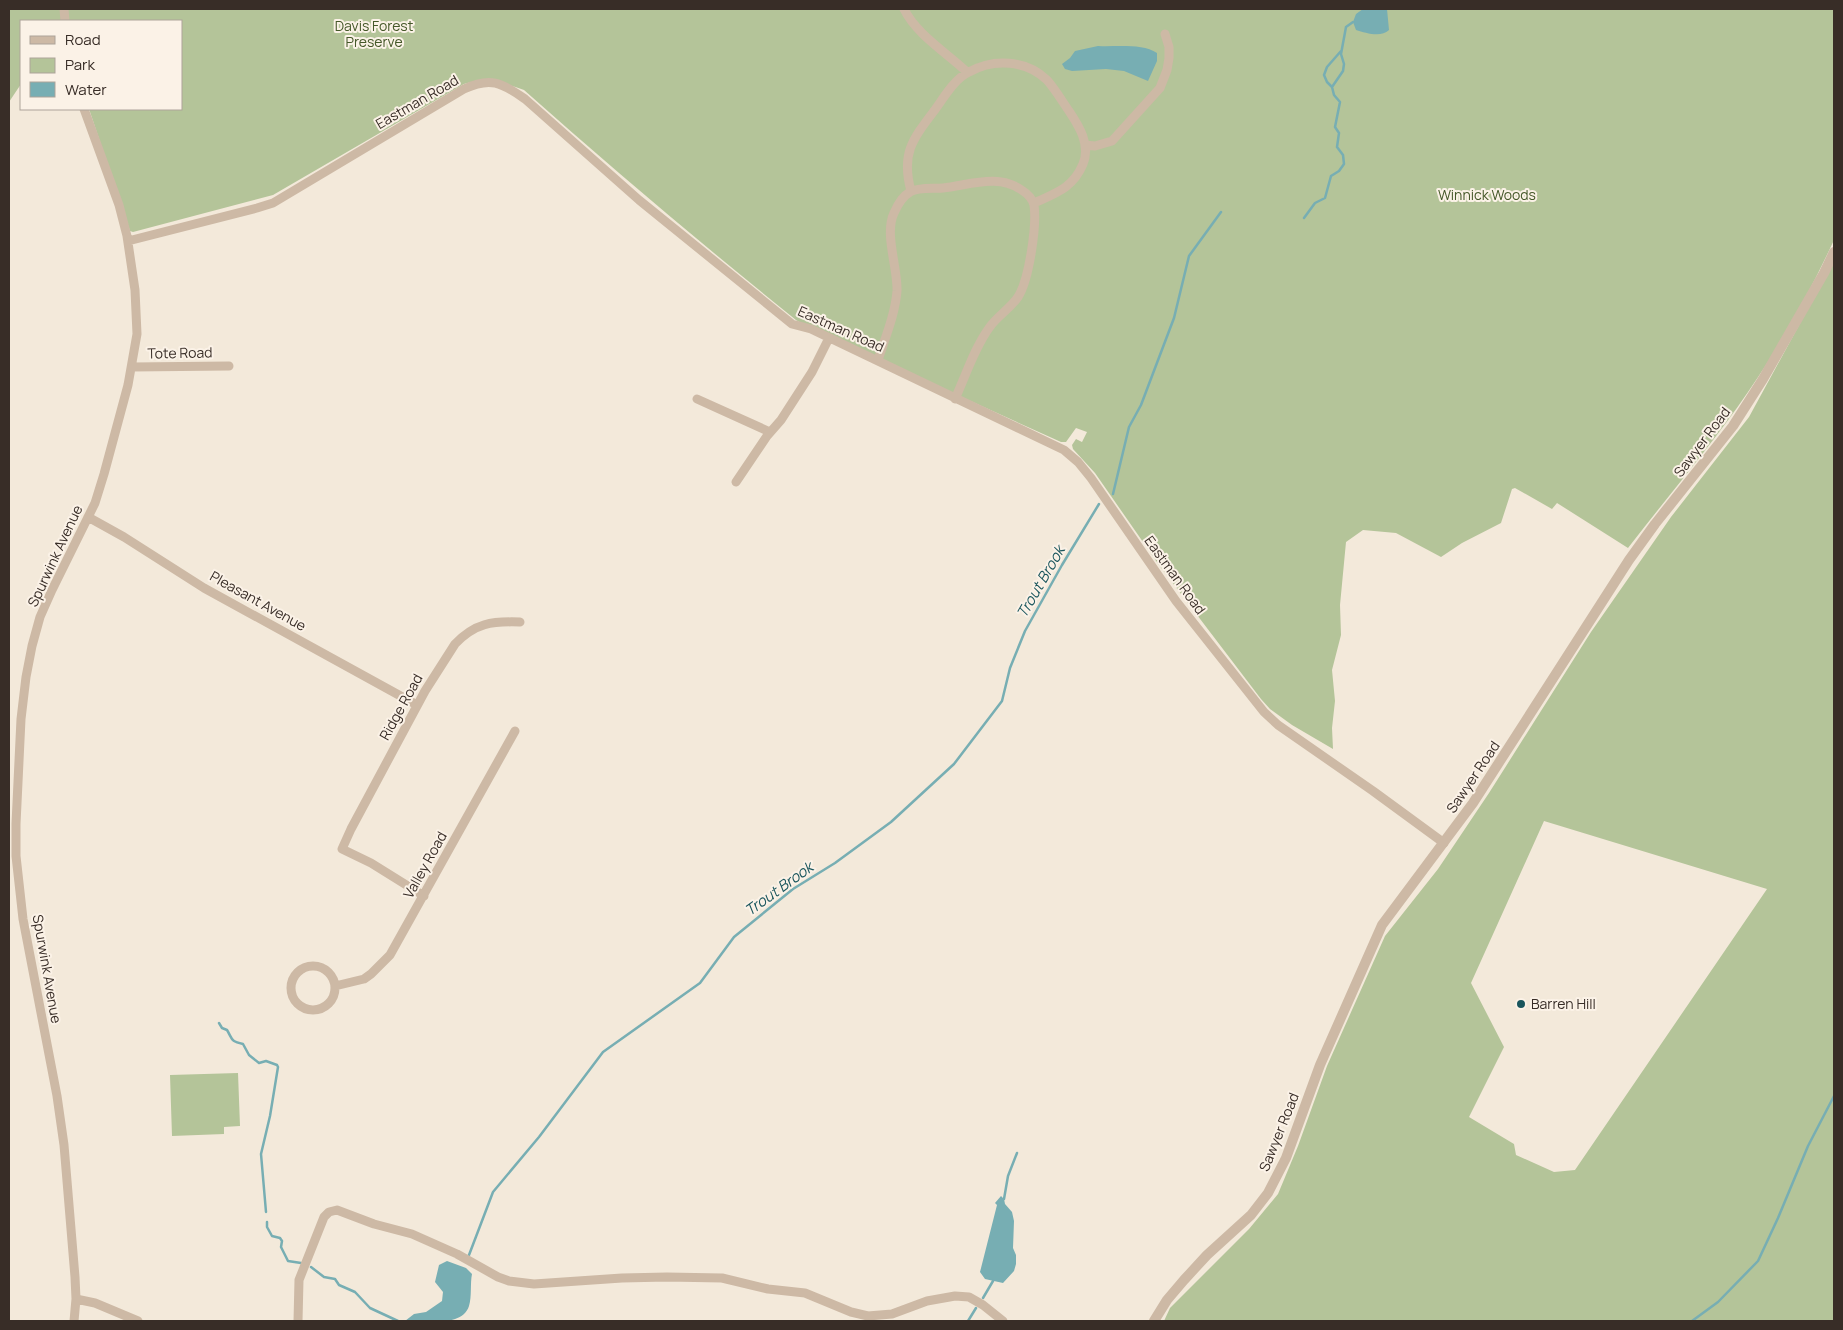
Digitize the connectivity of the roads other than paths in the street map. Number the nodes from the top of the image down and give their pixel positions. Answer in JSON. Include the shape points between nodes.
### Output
{"nodes":[{"id":1,"x":904,"y":9,"type":"edge"},
{"id":2,"x":1165,"y":34,"type":"dead end"},
{"id":3,"x":967,"y":72,"type":"junction"},
{"id":4,"x":84,"y":110,"type":"edge"},
{"id":5,"x":1085,"y":145,"type":"junction"},
{"id":6,"x":910,"y":191,"type":"junction"},
{"id":7,"x":1034,"y":203,"type":"junction"},
{"id":8,"x":128,"y":242,"type":"junction"},
{"id":9,"x":1834,"y":252,"type":"edge"},
{"id":10,"x":829,"y":338,"type":"junction"},
{"id":11,"x":878,"y":360,"type":"junction"},
{"id":12,"x":229,"y":366,"type":"dead end"},
{"id":13,"x":132,"y":367,"type":"junction"},
{"id":14,"x":697,"y":399,"type":"dead end"},
{"id":15,"x":955,"y":399,"type":"junction"},
{"id":16,"x":770,"y":432,"type":"junction"},
{"id":17,"x":736,"y":482,"type":"dead end"},
{"id":18,"x":88,"y":517,"type":"junction"},
{"id":19,"x":520,"y":622,"type":"dead end"},
{"id":20,"x":417,"y":705,"type":"junction"},
{"id":21,"x":515,"y":731,"type":"dead end"},
{"id":22,"x":1444,"y":843,"type":"junction"},
{"id":23,"x":424,"y":896,"type":"junction"},
{"id":24,"x":335,"y":986,"type":"junction"},
{"id":25,"x":76,"y":1299,"type":"junction"},
{"id":26,"x":74,"y":1321,"type":"edge"},
{"id":27,"x":138,"y":1321,"type":"edge"},
{"id":28,"x":298,"y":1321,"type":"edge"},
{"id":29,"x":1003,"y":1321,"type":"edge"},
{"id":30,"x":1154,"y":1321,"type":"edge"}],
"edges":[{"from":1,"to":3,"type":"street","via":[[919,30]]},
{"from":2,"to":5,"type":"street","via":[[1169,58],[1160,88],[1112,141]]},
{"from":3,"to":5,"type":"street","via":[[1000,62],[1026,66],[1047,81],[1064,103],[1080,128]]},
{"from":3,"to":6,"type":"street","via":[[915,136],[908,156]]},
{"from":4,"to":8,"type":"street","name":"Spurwink Avenue","via":[[119,204]]},
{"from":5,"to":7,"type":"street","via":[[1084,162],[1075,180],[1062,191]]},
{"from":6,"to":7,"type":"street","via":[[988,180],[1014,184]]},
{"from":6,"to":11,"type":"street","via":[[893,214],[891,241],[897,293]]},
{"from":7,"to":15,"type":"street","via":[[1035,230],[1025,282],[1018,298],[989,327]]},
{"from":8,"to":10,"type":"street","name":"Eastman Road","via":[[273,203],[464,90],[478,83],[494,83],[510,88],[524,99],[639,200],[792,324]]},
{"from":8,"to":13,"type":"street","name":"Spurwink Avenue","via":[[137,312]]},
{"from":9,"to":22,"type":"street","name":"Sawyer Road","via":[[1733,426],[1629,560],[1478,796]]},
{"from":10,"to":11,"type":"street","name":"Eastman Road"},
{"from":10,"to":16,"type":"street","via":[[812,372]]},
{"from":11,"to":15,"type":"street","name":"Eastman Road"},
{"from":12,"to":13,"type":"street","name":"Tote Road"},
{"from":13,"to":18,"type":"street","name":"Spurwink Avenue","via":[[104,474]]},
{"from":14,"to":16,"type":"street"},
{"from":15,"to":22,"type":"street","name":"Eastman Road","via":[[1048,441],[1071,456],[1091,478],[1176,600],[1264,712]]},
{"from":16,"to":17,"type":"street"},
{"from":18,"to":20,"type":"street","name":"Pleasant Avenue","via":[[204,588]]},
{"from":18,"to":25,"type":"street","name":"Spurwink Avenue","via":[[40,617],[32,646],[21,719],[16,824],[16,856],[24,919],[58,1096]]},
{"from":19,"to":20,"type":"street","name":"Ridge Road","via":[[497,621],[474,629],[461,638],[449,651]]},
{"from":20,"to":23,"type":"street","name":"Ridge Road","via":[[342,849]]},
{"from":21,"to":23,"type":"street","name":"Valley Road"},
{"from":22,"to":30,"type":"street","name":"Sawyer Road","via":[[1377,934],[1320,1065],[1286,1158],[1268,1192],[1251,1215],[1184,1280]]},
{"from":23,"to":24,"type":"street","name":"Valley Road","via":[[390,955],[364,979]]},
{"from":24,"to":24,"type":"street","via":[[326,970],[311,966],[296,974],[292,994],[304,1008],[319,1009],[331,1001]]},
{"from":25,"to":26,"type":"street","name":"Spurwink Avenue"},
{"from":25,"to":27,"type":"street","via":[[95,1303]]},
{"from":28,"to":29,"type":"street","via":[[298,1293],[304,1266],[324,1217],[337,1210],[412,1234],[509,1282],[722,1278],[768,1289],[805,1293],[868,1316],[892,1314],[927,1301],[969,1297]]}]}
